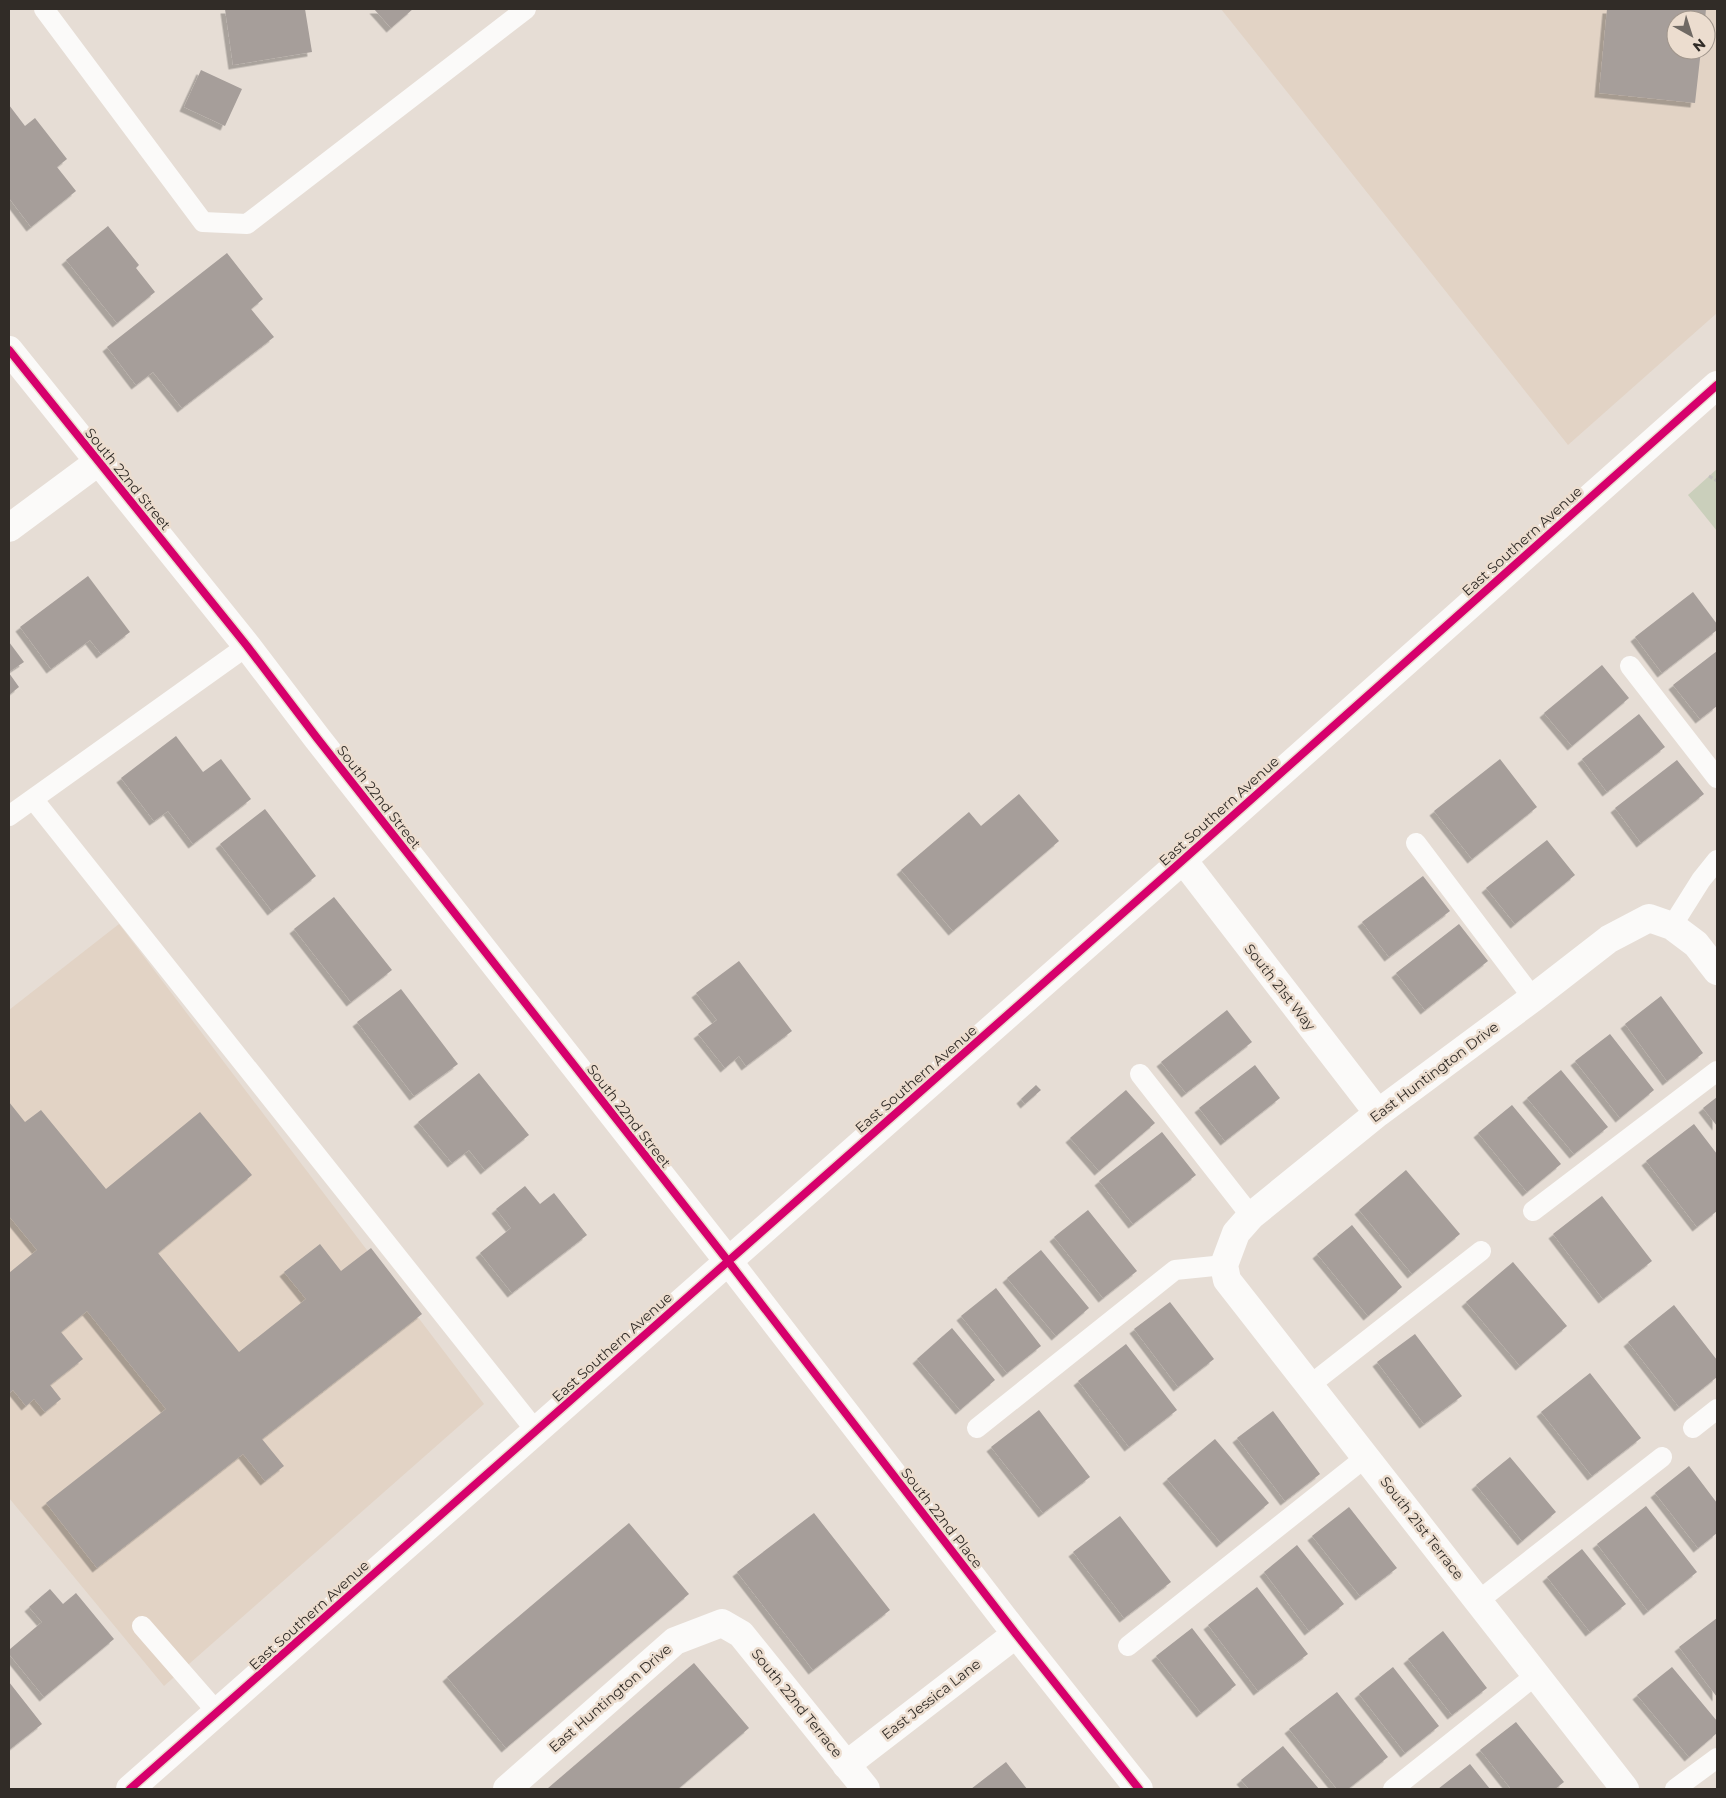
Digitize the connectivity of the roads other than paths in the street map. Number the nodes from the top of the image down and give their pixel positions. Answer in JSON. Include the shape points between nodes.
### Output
{"nodes":[{"id":1,"x":44,"y":9,"type":"edge"},
{"id":2,"x":526,"y":9,"type":"edge"},
{"id":3,"x":9,"y":350,"type":"edge"},
{"id":4,"x":1717,"y":385,"type":"edge"},
{"id":5,"x":98,"y":462,"type":"junction"},
{"id":6,"x":9,"y":528,"type":"edge"},
{"id":7,"x":247,"y":646,"type":"junction"},
{"id":8,"x":1630,"y":666,"type":"dead end"},
{"id":9,"x":1717,"y":778,"type":"edge"},
{"id":10,"x":33,"y":799,"type":"junction"},
{"id":11,"x":9,"y":816,"type":"edge"},
{"id":12,"x":1416,"y":843,"type":"dead end"},
{"id":13,"x":1183,"y":860,"type":"junction"},
{"id":14,"x":1717,"y":860,"type":"edge"},
{"id":15,"x":1672,"y":926,"type":"junction"},
{"id":16,"x":1717,"y":971,"type":"edge"},
{"id":17,"x":1533,"y":998,"type":"junction"},
{"id":18,"x":1717,"y":1070,"type":"edge"},
{"id":19,"x":1140,"y":1074,"type":"dead end"},
{"id":20,"x":1378,"y":1113,"type":"junction"},
{"id":21,"x":1533,"y":1211,"type":"dead end"},
{"id":22,"x":1251,"y":1216,"type":"junction"},
{"id":23,"x":1481,"y":1251,"type":"dead end"},
{"id":24,"x":728,"y":1260,"type":"junction"},
{"id":25,"x":1224,"y":1265,"type":"junction"},
{"id":26,"x":1310,"y":1385,"type":"junction"},
{"id":27,"x":1717,"y":1409,"type":"edge"},
{"id":28,"x":977,"y":1428,"type":"dead end"},
{"id":29,"x":1693,"y":1428,"type":"dead end"},
{"id":30,"x":536,"y":1431,"type":"junction"},
{"id":31,"x":1662,"y":1456,"type":"dead end"},
{"id":32,"x":1366,"y":1457,"type":"junction"},
{"id":33,"x":1478,"y":1601,"type":"junction"},
{"id":34,"x":722,"y":1623,"type":"joint"},
{"id":35,"x":142,"y":1626,"type":"dead end"},
{"id":36,"x":1016,"y":1634,"type":"junction"},
{"id":37,"x":1128,"y":1646,"type":"dead end"},
{"id":38,"x":1536,"y":1675,"type":"junction"},
{"id":39,"x":217,"y":1712,"type":"junction"},
{"id":40,"x":1717,"y":1758,"type":"edge"},
{"id":41,"x":846,"y":1765,"type":"junction"},
{"id":42,"x":130,"y":1789,"type":"edge"},
{"id":43,"x":507,"y":1789,"type":"edge"},
{"id":44,"x":866,"y":1789,"type":"edge"},
{"id":45,"x":1140,"y":1789,"type":"edge"},
{"id":46,"x":1393,"y":1789,"type":"edge"},
{"id":47,"x":1625,"y":1789,"type":"edge"},
{"id":48,"x":1675,"y":1789,"type":"edge"}],
"edges":[{"from":1,"to":2,"type":"lane","via":[[203,222],[247,224]]},
{"from":3,"to":5,"type":"street","name":"South 22nd Street"},
{"from":4,"to":13,"type":"street","name":"East Southern Avenue"},
{"from":5,"to":6,"type":"street"},
{"from":5,"to":7,"type":"street","name":"South 22nd Street"},
{"from":7,"to":10,"type":"lane"},
{"from":7,"to":24,"type":"street","name":"South 22nd Street"},
{"from":8,"to":9,"type":"lane"},
{"from":10,"to":11,"type":"lane"},
{"from":10,"to":30,"type":"lane"},
{"from":12,"to":17,"type":"lane"},
{"from":13,"to":20,"type":"street","name":"South 21st Way"},
{"from":13,"to":24,"type":"street","name":"East Southern Avenue"},
{"from":14,"to":15,"type":"lane"},
{"from":15,"to":16,"type":"street","name":"East Huntington Drive","via":[[1696,944]]},
{"from":15,"to":17,"type":"street","name":"East Huntington Drive","via":[[1649,918],[1609,939]]},
{"from":17,"to":20,"type":"street","name":"East Huntington Drive"},
{"from":18,"to":21,"type":"lane"},
{"from":19,"to":22,"type":"lane"},
{"from":20,"to":22,"type":"street","name":"East Huntington Drive"},
{"from":22,"to":25,"type":"street","name":"East Huntington Drive","via":[[1236,1232]]},
{"from":23,"to":26,"type":"lane"},
{"from":24,"to":30,"type":"street","name":"East Southern Avenue"},
{"from":24,"to":36,"type":"street","name":"South 22nd Place"},
{"from":25,"to":26,"type":"street","name":"South 21st Terrace","via":[[1227,1280]]},
{"from":25,"to":28,"type":"lane","via":[[1175,1270]]},
{"from":26,"to":32,"type":"street","name":"South 21st Terrace"},
{"from":27,"to":29,"type":"lane"},
{"from":30,"to":39,"type":"street","name":"East Southern Avenue"},
{"from":31,"to":33,"type":"lane"},
{"from":32,"to":33,"type":"street","name":"South 21st Terrace"},
{"from":32,"to":37,"type":"lane"},
{"from":33,"to":38,"type":"street","name":"South 21st Terrace"},
{"from":34,"to":41,"type":"street","name":"South 22nd Terrace","via":[[741,1634]]},
{"from":34,"to":43,"type":"street","name":"East Huntington Drive","via":[[675,1641]]},
{"from":35,"to":39,"type":"lane"},
{"from":36,"to":41,"type":"street","name":"East Jessica Lane"},
{"from":36,"to":45,"type":"street","name":"South 22nd Place"},
{"from":38,"to":46,"type":"lane"},
{"from":38,"to":47,"type":"street","name":"South 21st Terrace"},
{"from":39,"to":42,"type":"street","name":"East Southern Avenue"},
{"from":40,"to":48,"type":"lane"},
{"from":41,"to":44,"type":"street","name":"South 22nd Terrace"}]}
